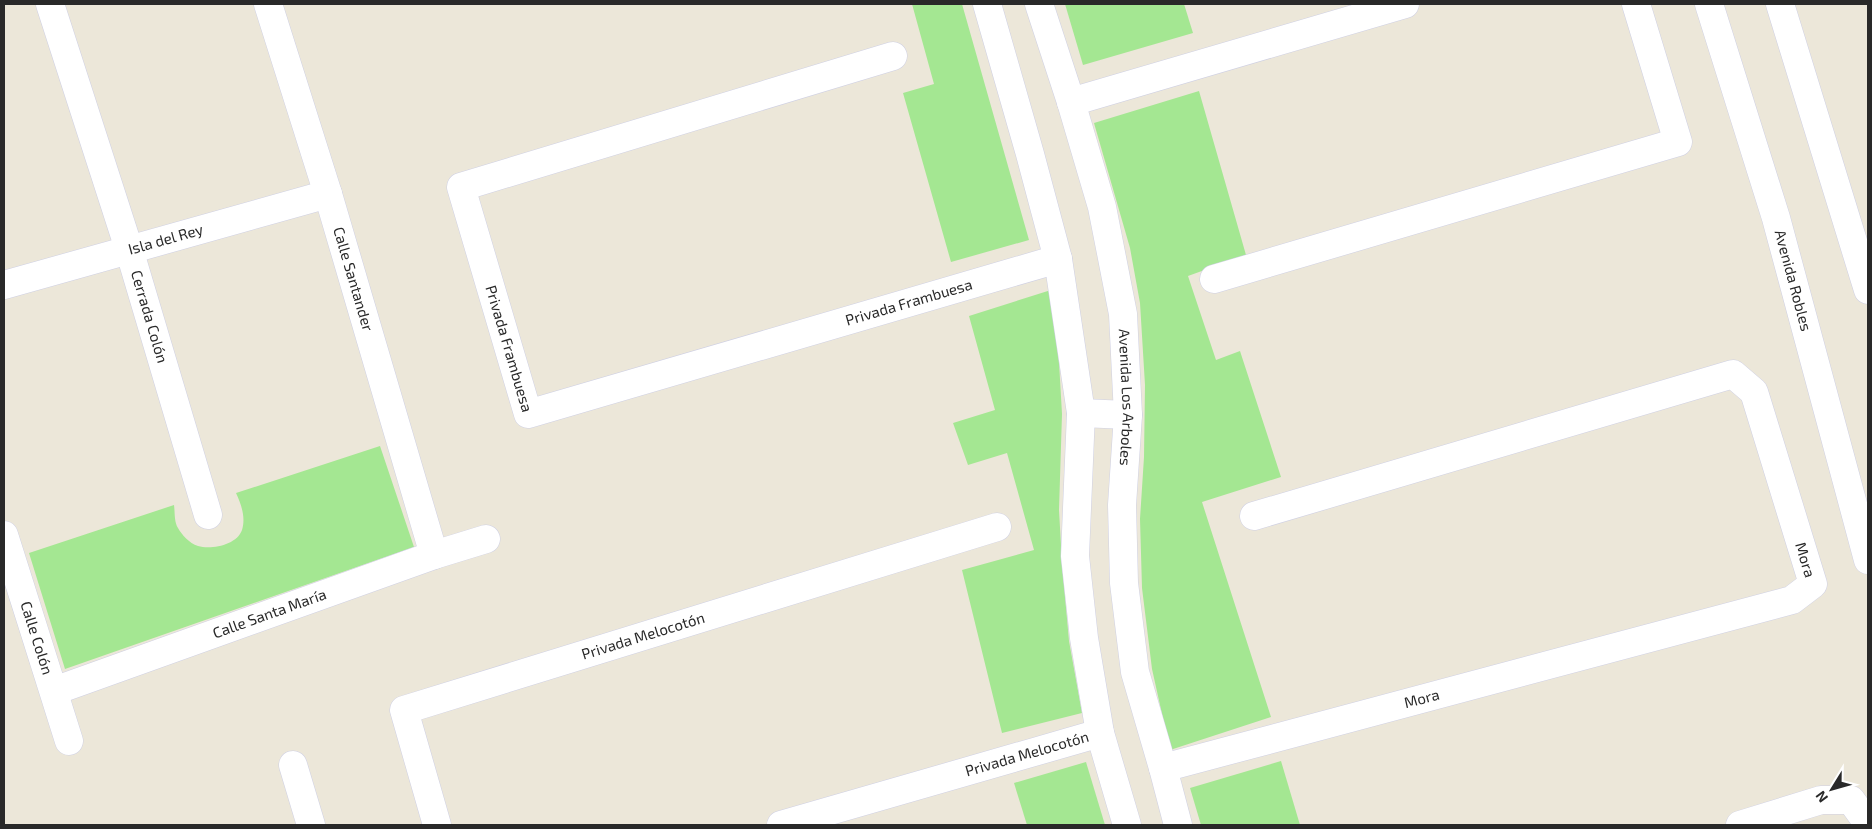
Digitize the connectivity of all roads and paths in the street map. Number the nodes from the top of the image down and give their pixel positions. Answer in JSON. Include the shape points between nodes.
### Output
{"nodes":[{"id":1,"x":50,"y":4,"type":"edge"},
{"id":2,"x":268,"y":4,"type":"edge"},
{"id":3,"x":987,"y":4,"type":"edge"},
{"id":4,"x":1039,"y":4,"type":"edge"},
{"id":5,"x":1405,"y":4,"type":"edge"},
{"id":6,"x":1636,"y":4,"type":"edge"},
{"id":7,"x":1709,"y":4,"type":"edge"},
{"id":8,"x":1780,"y":4,"type":"edge"},
{"id":9,"x":893,"y":56,"type":"dead end"},
{"id":10,"x":1071,"y":102,"type":"junction"},
{"id":11,"x":328,"y":194,"type":"junction"},
{"id":12,"x":130,"y":249,"type":"junction"},
{"id":13,"x":1058,"y":259,"type":"junction"},
{"id":14,"x":1214,"y":279,"type":"dead end"},
{"id":15,"x":4,"y":285,"type":"edge"},
{"id":16,"x":1868,"y":290,"type":"edge"},
{"id":17,"x":1081,"y":413,"type":"junction"},
{"id":18,"x":1128,"y":415,"type":"junction"},
{"id":19,"x":208,"y":515,"type":"dead end"},
{"id":20,"x":1254,"y":516,"type":"dead end"},
{"id":21,"x":997,"y":527,"type":"dead end"},
{"id":22,"x":4,"y":535,"type":"edge"},
{"id":23,"x":486,"y":539,"type":"dead end"},
{"id":24,"x":434,"y":555,"type":"junction"},
{"id":25,"x":1868,"y":560,"type":"edge"},
{"id":26,"x":54,"y":691,"type":"junction"},
{"id":27,"x":1100,"y":733,"type":"junction"},
{"id":28,"x":69,"y":741,"type":"dead end"},
{"id":29,"x":293,"y":764,"type":"dead end"},
{"id":30,"x":1163,"y":768,"type":"junction"},
{"id":31,"x":307,"y":824,"type":"edge"},
{"id":32,"x":437,"y":825,"type":"edge"},
{"id":33,"x":781,"y":825,"type":"edge"},
{"id":34,"x":1127,"y":825,"type":"edge"},
{"id":35,"x":1178,"y":825,"type":"edge"},
{"id":36,"x":1740,"y":825,"type":"edge"},
{"id":37,"x":1867,"y":825,"type":"edge"}],
"edges":[{"from":1,"to":12,"type":"street","name":"Cerrada Colón"},
{"from":2,"to":11,"type":"street","name":"Calle Santander"},
{"from":3,"to":13,"type":"street"},
{"from":4,"to":10,"type":"street","name":"Avenida Los Arboles"},
{"from":5,"to":10,"type":"street"},
{"from":6,"to":14,"type":"street","via":[[1678,142]]},
{"from":7,"to":25,"type":"street","name":"Avenida Robles","via":[[1776,218]]},
{"from":8,"to":16,"type":"street"},
{"from":9,"to":13,"type":"street","name":"Privada Frambuesa","via":[[461,187],[528,414]]},
{"from":10,"to":18,"type":"street","name":"Avenida Los Arboles","via":[[1102,207],[1123,314]]},
{"from":11,"to":12,"type":"street","name":"Isla del Rey"},
{"from":11,"to":24,"type":"street","name":"Calle Santander"},
{"from":12,"to":15,"type":"street","name":"Isla del Rey"},
{"from":12,"to":19,"type":"street","name":"Cerrada Colón"},
{"from":13,"to":17,"type":"street"},
{"from":17,"to":18,"type":"street"},
{"from":17,"to":27,"type":"street","via":[[1075,556],[1084,638]]},
{"from":18,"to":30,"type":"street","name":"Avenida Los Arboles","via":[[1122,506],[1124,583],[1135,672]]},
{"from":20,"to":30,"type":"street","name":"Mora","via":[[1733,374],[1754,392],[1813,584],[1792,600]]},
{"from":21,"to":32,"type":"street","name":"Privada Melocotón","via":[[404,710]]},
{"from":22,"to":26,"type":"street","name":"Calle Colón"},
{"from":23,"to":24,"type":"street","name":"Calle Santa María"},
{"from":24,"to":26,"type":"street","name":"Calle Santa María"},
{"from":26,"to":28,"type":"street","name":"Calle Colón"},
{"from":27,"to":33,"type":"street","name":"Privada Melocotón"},
{"from":27,"to":34,"type":"street"},
{"from":29,"to":31,"type":"street"},
{"from":30,"to":35,"type":"street","name":"Avenida Los Arboles"},
{"from":36,"to":37,"type":"street","via":[[1821,800],[1851,800]]}]}
